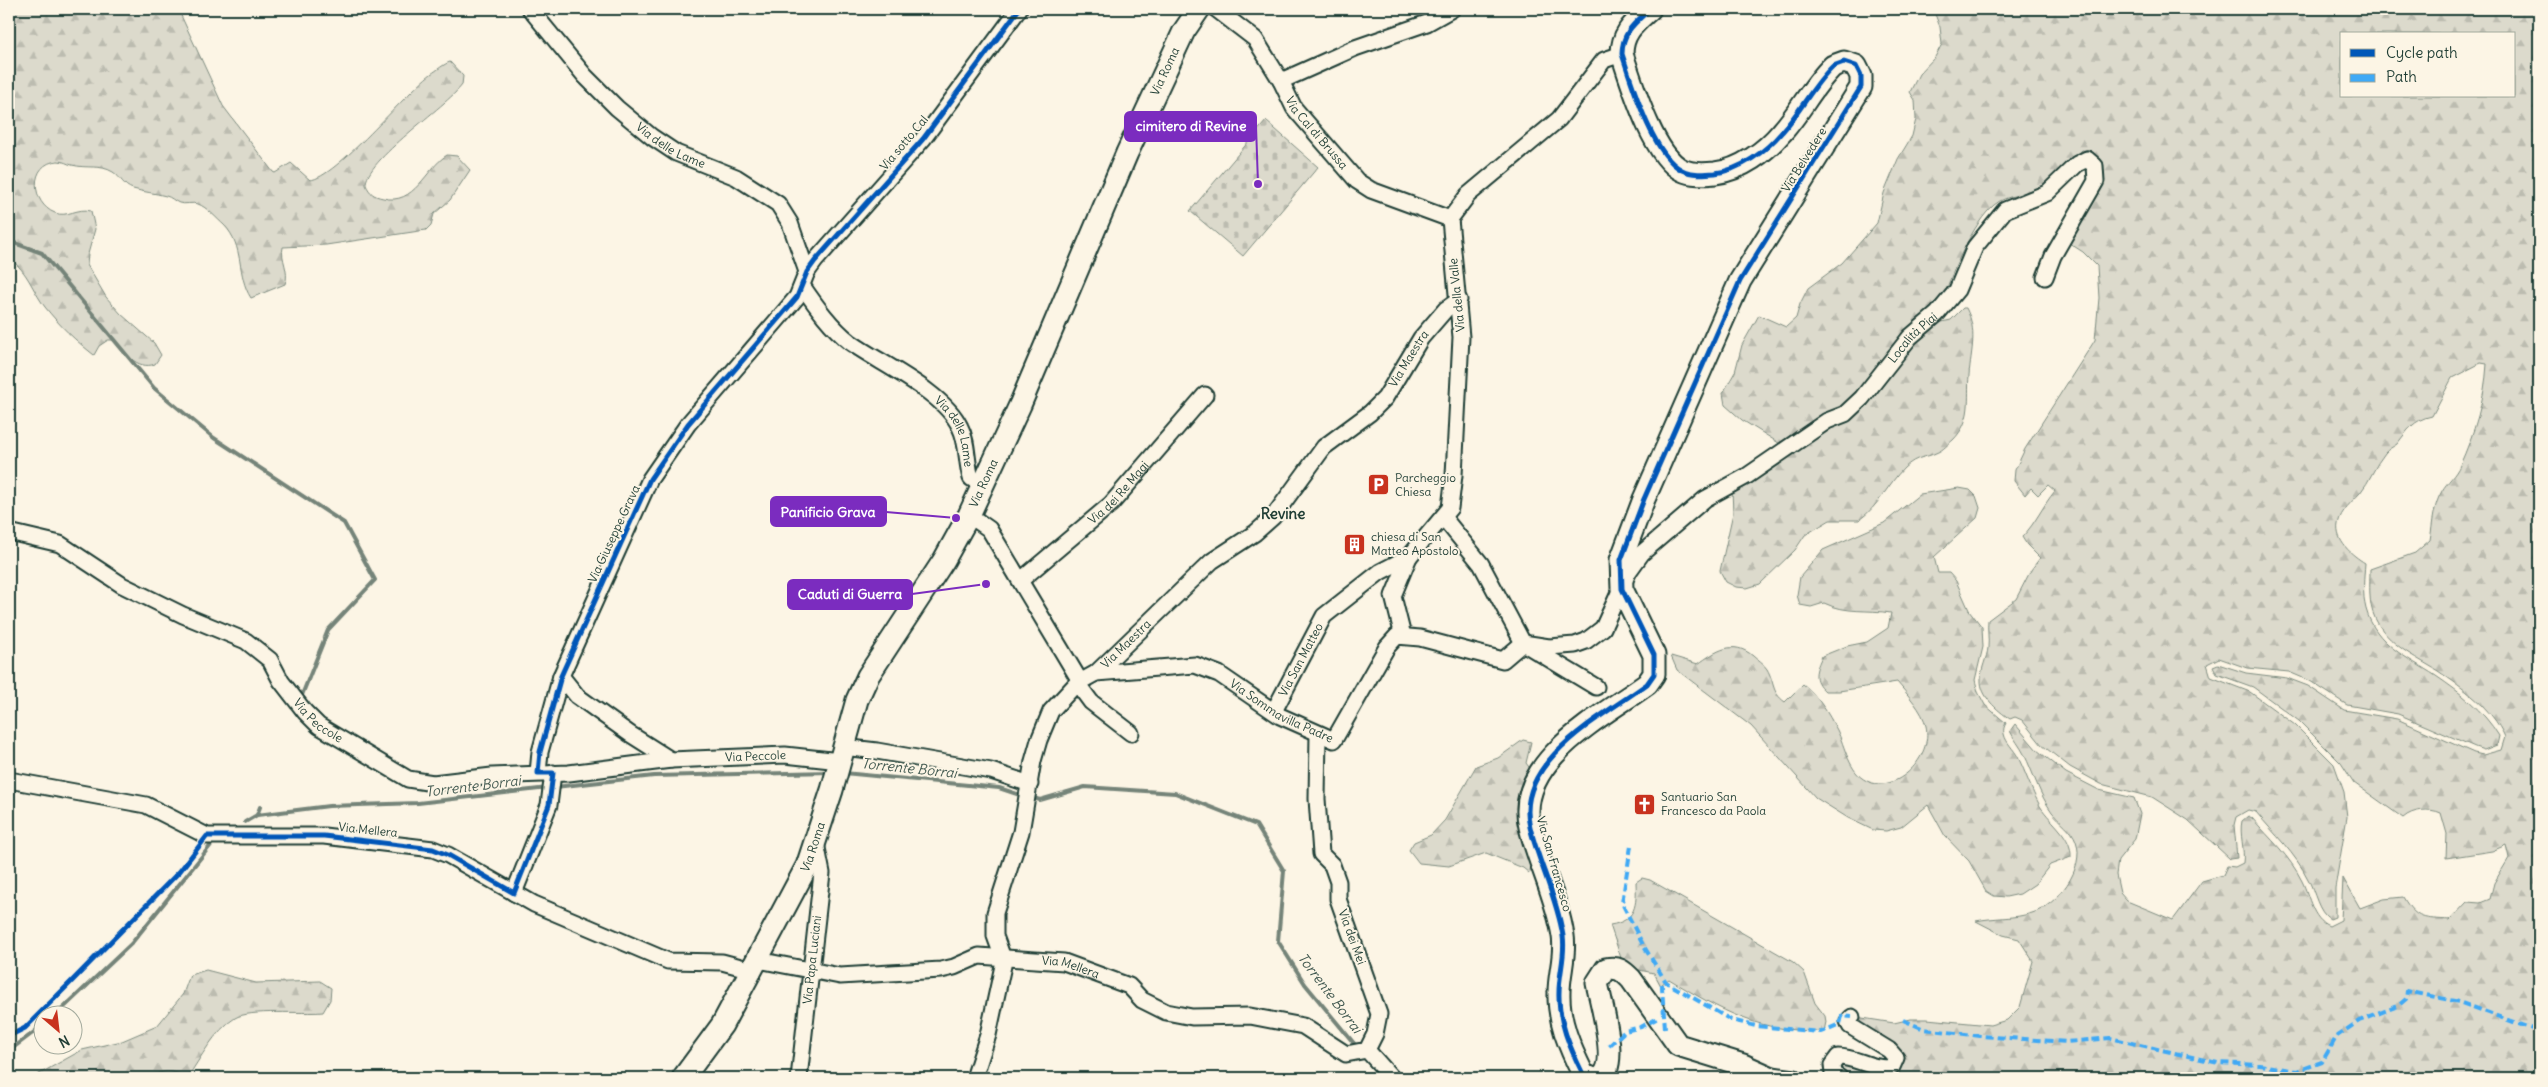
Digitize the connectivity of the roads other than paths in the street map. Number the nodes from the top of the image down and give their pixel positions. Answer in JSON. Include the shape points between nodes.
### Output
{"nodes":[{"id":1,"x":530,"y":9,"type":"edge"},
{"id":2,"x":1019,"y":9,"type":"edge"},
{"id":3,"x":1199,"y":9,"type":"edge"},
{"id":4,"x":1216,"y":9,"type":"edge"},
{"id":5,"x":1452,"y":9,"type":"edge"},
{"id":6,"x":1650,"y":9,"type":"edge"},
{"id":7,"x":1622,"y":54,"type":"junction"},
{"id":8,"x":1281,"y":81,"type":"junction"},
{"id":9,"x":1450,"y":219,"type":"junction"},
{"id":10,"x":807,"y":272,"type":"junction"},
{"id":11,"x":2045,"y":277,"type":"dead end"},
{"id":12,"x":803,"y":287,"type":"junction"},
{"id":13,"x":1459,"y":300,"type":"junction"},
{"id":14,"x":1205,"y":395,"type":"dead end"},
{"id":15,"x":983,"y":486,"type":"junction"},
{"id":16,"x":969,"y":515,"type":"junction"},
{"id":17,"x":1443,"y":517,"type":"junction"},
{"id":18,"x":9,"y":532,"type":"edge"},
{"id":19,"x":1409,"y":556,"type":"junction"},
{"id":20,"x":1022,"y":580,"type":"junction"},
{"id":21,"x":1622,"y":589,"type":"junction"},
{"id":22,"x":1403,"y":636,"type":"junction"},
{"id":23,"x":1523,"y":643,"type":"junction"},
{"id":24,"x":1096,"y":674,"type":"junction"},
{"id":25,"x":561,"y":676,"type":"junction"},
{"id":26,"x":1078,"y":682,"type":"junction"},
{"id":27,"x":1596,"y":687,"type":"dead end"},
{"id":28,"x":1274,"y":711,"type":"junction"},
{"id":29,"x":1131,"y":733,"type":"dead end"},
{"id":30,"x":1318,"y":734,"type":"junction"},
{"id":31,"x":840,"y":758,"type":"junction"},
{"id":32,"x":672,"y":760,"type":"junction"},
{"id":33,"x":548,"y":776,"type":"junction"},
{"id":34,"x":9,"y":780,"type":"edge"},
{"id":35,"x":1029,"y":788,"type":"junction"},
{"id":36,"x":816,"y":843,"type":"junction"},
{"id":37,"x":514,"y":893,"type":"junction"},
{"id":38,"x":1003,"y":957,"type":"junction"},
{"id":39,"x":755,"y":965,"type":"junction"},
{"id":40,"x":810,"y":972,"type":"junction"},
{"id":41,"x":1852,"y":1017,"type":"dead end"},
{"id":42,"x":1363,"y":1051,"type":"junction"},
{"id":43,"x":1769,"y":1076,"type":"edge"},
{"id":44,"x":683,"y":1078,"type":"edge"},
{"id":45,"x":799,"y":1078,"type":"edge"},
{"id":46,"x":974,"y":1078,"type":"edge"},
{"id":47,"x":1392,"y":1078,"type":"edge"},
{"id":48,"x":1590,"y":1078,"type":"edge"},
{"id":49,"x":1600,"y":1078,"type":"edge"},
{"id":50,"x":1795,"y":1078,"type":"edge"},
{"id":51,"x":1840,"y":1078,"type":"edge"}],
"edges":[{"from":1,"to":10,"type":"street","name":"Via delle Lame","via":[[585,76],[652,137],[676,153],[736,177],[778,204],[790,223]]},
{"from":2,"to":10,"type":"street","name":"Via sotto Cal","via":[[923,139]]},
{"from":3,"to":15,"type":"street","name":"Via Roma","via":[[1184,31],[1127,153]]},
{"from":4,"to":8,"type":"street","name":"Via Cal di Brussa","via":[[1255,39]]},
{"from":5,"to":8,"type":"street","via":[[1427,23],[1355,48]]},
{"from":6,"to":7,"type":"street","via":[[1628,28],[1622,41]]},
{"from":7,"to":9,"type":"street","via":[[1604,60],[1559,119],[1468,195]]},
{"from":7,"to":21,"type":"street","name":"Via Belvedere","via":[[1663,153],[1681,170],[1698,174],[1734,168],[1764,149],[1782,133],[1833,66],[1844,62],[1856,66],[1861,76],[1861,88],[1740,281],[1644,499],[1621,560]]},
{"from":8,"to":9,"type":"street","name":"Via Cal di Brussa","via":[[1294,108],[1357,181],[1371,190]]},
{"from":9,"to":13,"type":"street","name":"Via della Valle"},
{"from":10,"to":12,"type":"street","name":"Via sotto Cal"},
{"from":11,"to":21,"type":"street","name":"Località Piai","via":[[2096,181],[2095,166],[2087,158],[2047,193],[2005,210],[1974,247],[1957,290],[1937,314],[1910,337],[1845,414],[1827,421],[1747,476],[1704,499],[1642,553],[1629,571]]},
{"from":12,"to":15,"type":"street","name":"Via delle Lame","via":[[818,309],[848,341],[928,391],[944,406],[960,424],[972,478]]},
{"from":12,"to":25,"type":"street","name":"Via Giuseppe Grava","via":[[776,324],[688,424],[650,478]]},
{"from":13,"to":17,"type":"street","name":"Via della Valle","via":[[1462,337],[1454,475],[1450,508]]},
{"from":13,"to":24,"type":"street","name":"Via Maestra","via":[[1421,338],[1385,398],[1324,448],[1273,517],[1255,533],[1212,560]]},
{"from":14,"to":20,"type":"street","name":"Via dei Re Magi","via":[[1111,504]]},
{"from":15,"to":16,"type":"street","name":"Via Roma"},
{"from":16,"to":20,"type":"street","via":[[989,529]]},
{"from":16,"to":31,"type":"street","name":"Via Roma","via":[[944,560],[868,676],[857,700]]},
{"from":17,"to":19,"type":"street","name":"Via San Matteo"},
{"from":17,"to":23,"type":"street","via":[[1481,564]]},
{"from":18,"to":33,"type":"street","name":"Via Peccole","via":[[60,544],[122,585],[246,641],[270,660],[280,681],[319,726],[408,779],[433,782]]},
{"from":19,"to":22,"type":"street","via":[[1393,596]]},
{"from":19,"to":28,"type":"street","name":"Via San Matteo","via":[[1380,572],[1324,616]]},
{"from":20,"to":26,"type":"street"},
{"from":21,"to":23,"type":"street","via":[[1603,628],[1586,641],[1549,647]]},
{"from":21,"to":48,"type":"street","name":"Via San Francesco","via":[[1654,655],[1654,674],[1647,684],[1568,739],[1544,766],[1528,806],[1530,826],[1556,902],[1563,937],[1560,1020],[1576,1061],[1583,1074]]},
{"from":22,"to":23,"type":"street","via":[[1456,646],[1503,660]]},
{"from":22,"to":30,"type":"street","name":"Via Sommavilla Padre","via":[[1393,639],[1386,647],[1334,740]]},
{"from":23,"to":27,"type":"street"},
{"from":24,"to":26,"type":"street","name":"Via Maestra"},
{"from":24,"to":28,"type":"street","name":"Via Sommavilla Padre","via":[[1195,665],[1219,674]]},
{"from":25,"to":32,"type":"street","via":[[577,696]]},
{"from":25,"to":33,"type":"street","name":"Via Giuseppe Grava","via":[[540,752]]},
{"from":26,"to":29,"type":"street","via":[[1091,702]]},
{"from":26,"to":35,"type":"street","name":"Via Maestra","via":[[1051,711],[1033,761]]},
{"from":28,"to":30,"type":"street","name":"Via Sommavilla Padre"},
{"from":30,"to":42,"type":"street","name":"Via dei Mei","via":[[1317,799],[1322,854],[1332,865],[1338,882],[1338,899],[1379,1014],[1375,1034]]},
{"from":31,"to":32,"type":"street","name":"Via Peccole","via":[[784,754]]},
{"from":31,"to":35,"type":"street","name":"Via Peccole","via":[[877,751],[991,771]]},
{"from":31,"to":36,"type":"street","name":"Via Roma"},
{"from":32,"to":33,"type":"street","name":"Via Peccole"},
{"from":33,"to":37,"type":"street","name":"Via Giuseppe Grava","via":[[549,805]]},
{"from":34,"to":37,"type":"street","name":"Via Mellera","via":[[146,805],[207,836],[324,836],[433,849]]},
{"from":35,"to":38,"type":"street","name":"Via Maestra","via":[[1021,832],[995,912],[995,936]]},
{"from":36,"to":39,"type":"street","name":"Via Roma"},
{"from":36,"to":40,"type":"street","name":"Via Papa Luciani","via":[[822,873]]},
{"from":37,"to":39,"type":"street","name":"Via Mellera","via":[[668,961]]},
{"from":38,"to":40,"type":"street","name":"Via Mellera","via":[[978,956],[941,970],[840,976]]},
{"from":38,"to":42,"type":"street","name":"Via Mellera","via":[[1064,962],[1102,974],[1129,986],[1142,1000],[1166,1012],[1192,1017],[1250,1016],[1303,1026],[1346,1054]]},
{"from":38,"to":46,"type":"street","name":"Via Maestra","via":[[996,1004]]},
{"from":39,"to":40,"type":"street","name":"Via Mellera"},
{"from":39,"to":44,"type":"street","name":"Via Roma","via":[[722,1025]]},
{"from":40,"to":45,"type":"street","name":"Via Papa Luciani"},
{"from":41,"to":51,"type":"street","via":[[1848,1021],[1850,1026],[1889,1050],[1896,1058],[1892,1067],[1884,1069],[1849,1057],[1838,1057],[1832,1065],[1833,1074]]},
{"from":42,"to":47,"type":"street"},
{"from":43,"to":49,"type":"street","via":[[1678,1045],[1631,979],[1614,967],[1606,969],[1597,983],[1610,1046],[1609,1065]]},
{"from":43,"to":50,"type":"street"}]}
